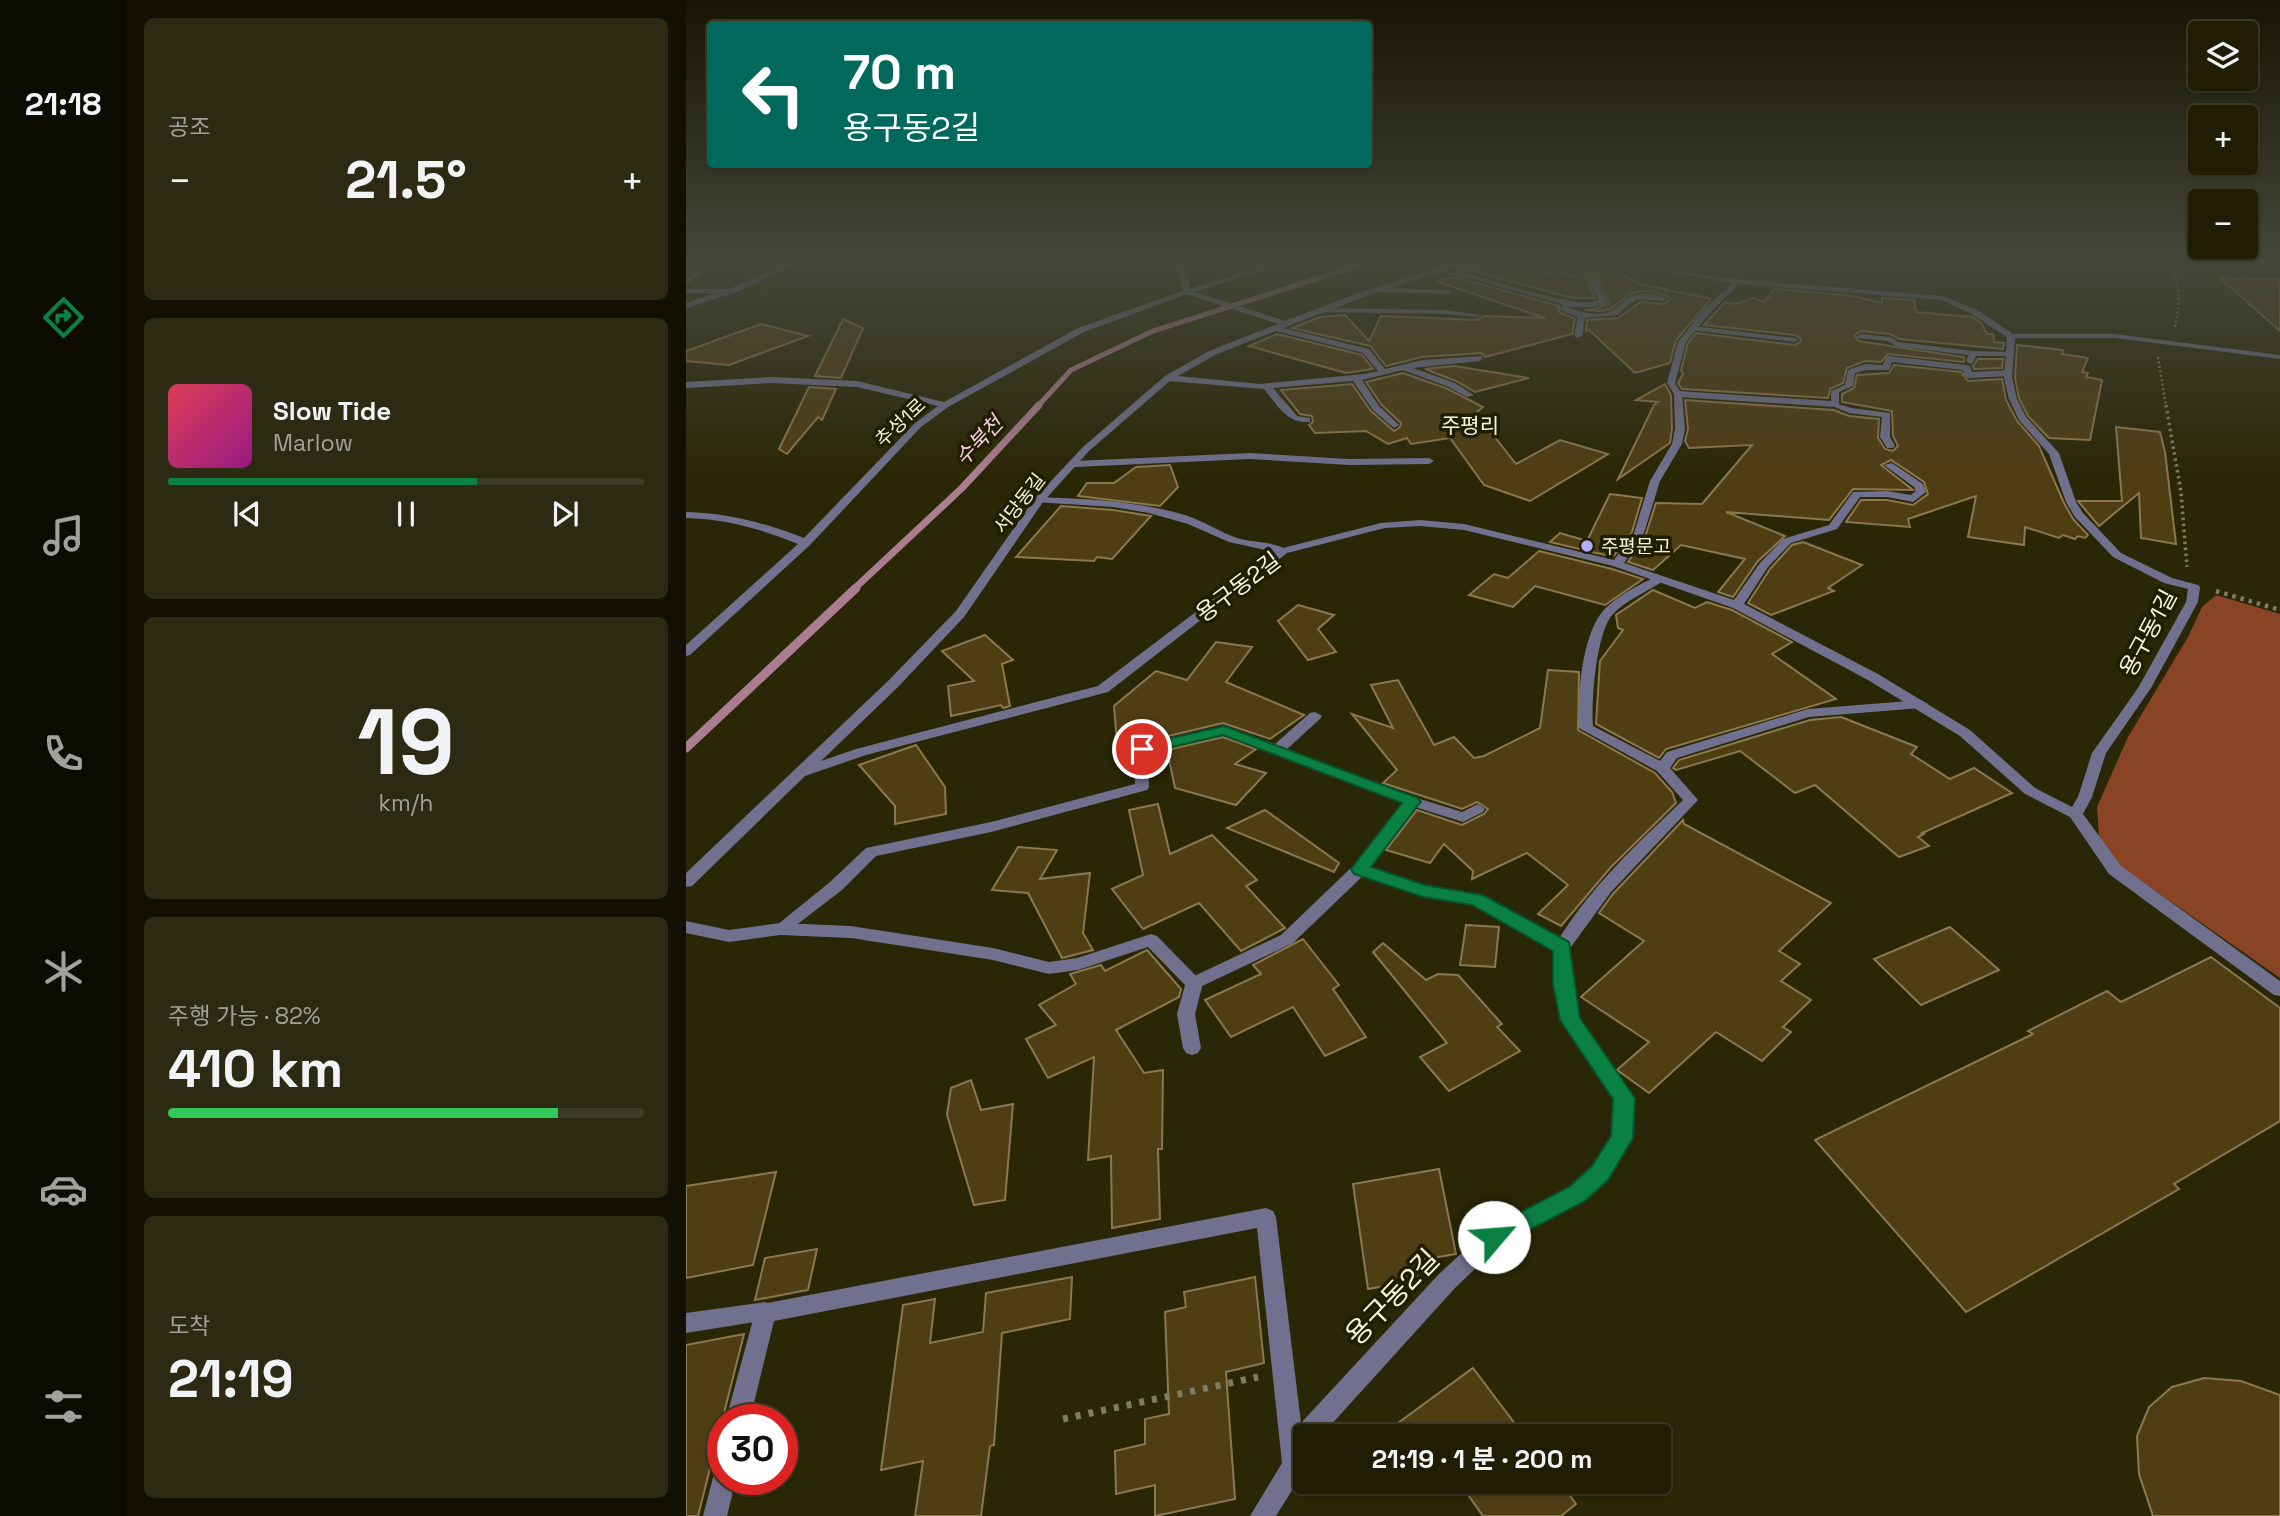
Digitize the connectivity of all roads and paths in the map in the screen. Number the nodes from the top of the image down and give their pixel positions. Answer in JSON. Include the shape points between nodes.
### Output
{"nodes":[{"id":1,"x":1072,"y":335,"type":"edge"},
{"id":2,"x":1258,"y":335,"type":"edge"},
{"id":3,"x":1310,"y":335,"type":"edge"},
{"id":4,"x":1688,"y":335,"type":"edge"},
{"id":5,"x":1750,"y":335,"type":"edge"},
{"id":6,"x":2172,"y":335,"type":"edge"},
{"id":7,"x":1861,"y":336,"type":"dead end"},
{"id":8,"x":2011,"y":336,"type":"joint"},
{"id":9,"x":1795,"y":340,"type":"dead end"},
{"id":10,"x":2165,"y":341,"type":"junction"},
{"id":11,"x":1973,"y":353,"type":"junction"},
{"id":12,"x":2008,"y":354,"type":"junction"},
{"id":13,"x":2280,"y":357,"type":"edge"},
{"id":14,"x":1479,"y":358,"type":"dead end"},
{"id":15,"x":1404,"y":368,"type":"junction"},
{"id":16,"x":1967,"y":368,"type":"junction"},
{"id":17,"x":1384,"y":373,"type":"junction"},
{"id":18,"x":2009,"y":373,"type":"junction"},
{"id":19,"x":1168,"y":378,"type":"junction"},
{"id":20,"x":1356,"y":378,"type":"junction"},
{"id":21,"x":686,"y":385,"type":"edge"},
{"id":22,"x":1266,"y":386,"type":"junction"},
{"id":23,"x":1678,"y":394,"type":"junction"},
{"id":24,"x":1469,"y":395,"type":"dead end"},
{"id":25,"x":1835,"y":404,"type":"junction"},
{"id":26,"x":944,"y":405,"type":"junction"},
{"id":27,"x":1307,"y":420,"type":"dead end"},
{"id":28,"x":1394,"y":425,"type":"dead end"},
{"id":29,"x":1890,"y":446,"type":"dead end"},
{"id":30,"x":1430,"y":461,"type":"dead end"},
{"id":31,"x":1075,"y":464,"type":"junction"},
{"id":32,"x":1889,"y":465,"type":"dead end"},
{"id":33,"x":1040,"y":500,"type":"junction"},
{"id":34,"x":686,"y":515,"type":"edge"},
{"id":35,"x":806,"y":543,"type":"junction"},
{"id":36,"x":1283,"y":551,"type":"junction"},
{"id":37,"x":1617,"y":564,"type":"junction"},
{"id":38,"x":1659,"y":579,"type":"junction"},
{"id":39,"x":2194,"y":587,"type":"junction"},
{"id":40,"x":1737,"y":605,"type":"junction"},
{"id":41,"x":2280,"y":610,"type":"edge"},
{"id":42,"x":686,"y":652,"type":"edge"},
{"id":43,"x":1921,"y":704,"type":"junction"},
{"id":44,"x":1315,"y":716,"type":"dead end"},
{"id":45,"x":1277,"y":750,"type":"junction"},
{"id":46,"x":1662,"y":768,"type":"junction"},
{"id":47,"x":800,"y":773,"type":"junction"},
{"id":48,"x":1412,"y":802,"type":"junction"},
{"id":49,"x":1478,"y":809,"type":"dead end"},
{"id":50,"x":2075,"y":814,"type":"junction"},
{"id":51,"x":1360,"y":869,"type":"junction"},
{"id":52,"x":686,"y":882,"type":"edge"},
{"id":53,"x":686,"y":927,"type":"edge"},
{"id":54,"x":780,"y":929,"type":"junction"},
{"id":55,"x":1562,"y":947,"type":"junction"},
{"id":56,"x":1194,"y":983,"type":"junction"},
{"id":57,"x":2280,"y":990,"type":"edge"},
{"id":58,"x":1192,"y":1048,"type":"dead end"},
{"id":59,"x":765,"y":1311,"type":"junction"},
{"id":60,"x":686,"y":1323,"type":"edge"},
{"id":61,"x":1283,"y":1371,"type":"junction"},
{"id":62,"x":742,"y":1404,"type":"edge"},
{"id":63,"x":1063,"y":1419,"type":"dead end"},
{"id":64,"x":1315,"y":1424,"type":"edge"},
{"id":65,"x":1293,"y":1457,"type":"edge"},
{"id":66,"x":1293,"y":1468,"type":"edge"},
{"id":67,"x":720,"y":1495,"type":"edge"},
{"id":68,"x":715,"y":1516,"type":"edge"},
{"id":69,"x":1262,"y":1516,"type":"edge"}],
"edges":[{"from":1,"to":26,"type":"street","name":"추성1로"},
{"from":2,"to":19,"type":"street","name":"서당동길"},
{"from":3,"to":17,"type":"street","via":[[1366,351]]},
{"from":4,"to":23,"type":"street","via":[[1671,383]]},
{"from":5,"to":9,"type":"street"},
{"from":6,"to":10,"type":"path"},
{"from":7,"to":11,"type":"street"},
{"from":8,"to":10,"type":"street"},
{"from":8,"to":12,"type":"street","name":"용구동1길"},
{"from":10,"to":13,"type":"street"},
{"from":10,"to":39,"type":"path","via":[[2157,353]]},
{"from":11,"to":12,"type":"street"},
{"from":11,"to":16,"type":"street"},
{"from":12,"to":18,"type":"street","name":"용구동1길"},
{"from":14,"to":15,"type":"street"},
{"from":15,"to":17,"type":"street"},
{"from":15,"to":24,"type":"street"},
{"from":16,"to":18,"type":"street","via":[[1968,375]]},
{"from":16,"to":25,"type":"street","via":[[1889,359],[1886,368],[1851,372],[1849,386],[1835,391]]},
{"from":17,"to":20,"type":"street"},
{"from":18,"to":39,"type":"street","name":"용구동1길","via":[[2022,418],[2054,453],[2079,515],[2117,555],[2168,580]]},
{"from":19,"to":22,"type":"street"},
{"from":19,"to":31,"type":"street","name":"서당동길","via":[[1086,449]]},
{"from":20,"to":22,"type":"street"},
{"from":20,"to":28,"type":"street"},
{"from":21,"to":26,"type":"street","via":[[771,380],[858,384]]},
{"from":22,"to":27,"type":"street","via":[[1294,418]]},
{"from":23,"to":25,"type":"street"},
{"from":23,"to":37,"type":"street","via":[[1677,443],[1655,481],[1639,533]]},
{"from":25,"to":29,"type":"street","via":[[1886,415],[1885,437]]},
{"from":26,"to":35,"type":"street","name":"추성1로","via":[[918,425]]},
{"from":30,"to":31,"type":"street","via":[[1250,456]]},
{"from":31,"to":33,"type":"street","name":"서당동길"},
{"from":32,"to":40,"type":"street","via":[[1921,492],[1913,499],[1857,494],[1833,527],[1787,541]]},
{"from":33,"to":36,"type":"street","via":[[1149,510],[1185,519],[1239,542]]},
{"from":33,"to":47,"type":"street","name":"서당동길","via":[[960,614]]},
{"from":34,"to":35,"type":"street","via":[[721,515],[754,522]]},
{"from":35,"to":42,"type":"street","name":"추성1로"},
{"from":36,"to":37,"type":"street","name":"용구동2길","via":[[1385,525],[1420,523],[1464,527]]},
{"from":36,"to":47,"type":"street","name":"용구동2길","via":[[1103,689],[861,752]]},
{"from":37,"to":38,"type":"street","name":"용구동2길"},
{"from":38,"to":40,"type":"street","name":"용구동2길"},
{"from":38,"to":46,"type":"street","via":[[1606,614],[1587,674],[1583,714],[1586,728]]},
{"from":39,"to":41,"type":"path"},
{"from":39,"to":50,"type":"street","name":"용구동1길","via":[[2192,601],[2144,688],[2099,753]]},
{"from":40,"to":43,"type":"street","name":"용구동2길"},
{"from":43,"to":46,"type":"street","via":[[1808,713],[1672,755]]},
{"from":43,"to":50,"type":"street","name":"용구동2길","via":[[1965,733],[2030,791]]},
{"from":44,"to":45,"type":"street"},
{"from":45,"to":48,"type":"street"},
{"from":45,"to":54,"type":"street","via":[[1224,730],[1142,749],[1142,788],[871,852]]},
{"from":46,"to":55,"type":"street","via":[[1691,800],[1625,866]]},
{"from":47,"to":52,"type":"street","name":"서당동길"},
{"from":48,"to":49,"type":"street","via":[[1464,817]]},
{"from":48,"to":51,"type":"street"},
{"from":50,"to":57,"type":"street","via":[[2115,870]]},
{"from":51,"to":55,"type":"street","via":[[1423,891],[1476,899]]},
{"from":51,"to":56,"type":"street","via":[[1287,939]]},
{"from":53,"to":54,"type":"street","via":[[729,936]]},
{"from":54,"to":56,"type":"street","via":[[851,932],[993,954],[1049,968],[1078,964],[1151,940]]},
{"from":55,"to":64,"type":"street","name":"용구동2길","via":[[1570,1020],[1624,1098],[1622,1138],[1600,1173],[1577,1194],[1494,1237],[1447,1281]]},
{"from":56,"to":58,"type":"street","via":[[1186,1014]]},
{"from":59,"to":60,"type":"street"},
{"from":59,"to":61,"type":"street","via":[[1266,1217]]},
{"from":59,"to":62,"type":"street"},
{"from":61,"to":63,"type":"path"},
{"from":61,"to":65,"type":"street"},
{"from":66,"to":69,"type":"street","name":"용구동2길"},
{"from":67,"to":68,"type":"street"}]}
